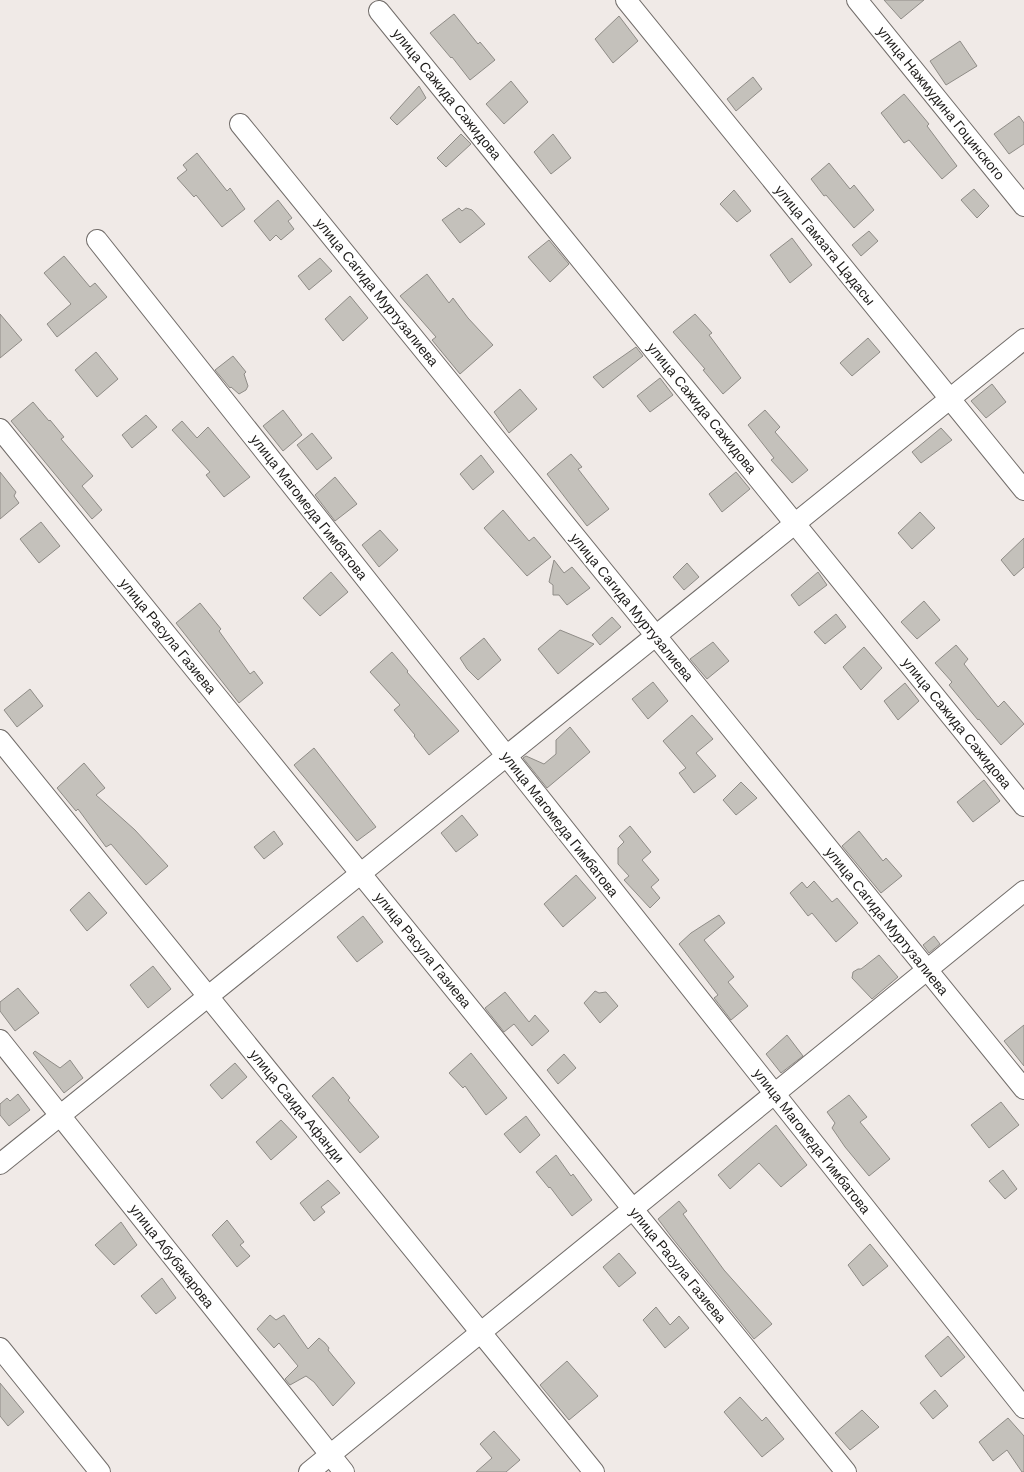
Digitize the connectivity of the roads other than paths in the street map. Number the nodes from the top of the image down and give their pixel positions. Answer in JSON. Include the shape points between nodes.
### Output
{"nodes":[{"id":1,"x":626,"y":0,"type":"edge"},
{"id":2,"x":857,"y":0,"type":"edge"},
{"id":3,"x":379,"y":11,"type":"dead end"},
{"id":4,"x":240,"y":124,"type":"dead end"},
{"id":5,"x":1024,"y":206,"type":"edge"},
{"id":6,"x":97,"y":240,"type":"dead end"},
{"id":7,"x":1024,"y":339,"type":"edge"},
{"id":8,"x":950,"y":399,"type":"junction"},
{"id":9,"x":0,"y":429,"type":"edge"},
{"id":10,"x":1024,"y":490,"type":"edge"},
{"id":11,"x":795,"y":523,"type":"junction"},
{"id":12,"x":656,"y":636,"type":"junction"},
{"id":13,"x":0,"y":740,"type":"edge"},
{"id":14,"x":507,"y":756,"type":"junction"},
{"id":15,"x":1024,"y":806,"type":"edge"},
{"id":16,"x":361,"y":874,"type":"junction"},
{"id":17,"x":1024,"y":891,"type":"edge"},
{"id":18,"x":927,"y":970,"type":"junction"},
{"id":19,"x":208,"y":997,"type":"junction"},
{"id":20,"x":0,"y":1040,"type":"edge"},
{"id":21,"x":1024,"y":1090,"type":"edge"},
{"id":22,"x":774,"y":1093,"type":"junction"},
{"id":23,"x":60,"y":1116,"type":"junction"},
{"id":24,"x":0,"y":1164,"type":"edge"},
{"id":25,"x":633,"y":1209,"type":"junction"},
{"id":26,"x":481,"y":1333,"type":"junction"},
{"id":27,"x":0,"y":1348,"type":"edge"},
{"id":28,"x":1024,"y":1408,"type":"edge"},
{"id":29,"x":330,"y":1455,"type":"junction"},
{"id":30,"x":100,"y":1472,"type":"edge"},
{"id":31,"x":309,"y":1472,"type":"edge"},
{"id":32,"x":344,"y":1472,"type":"edge"},
{"id":33,"x":594,"y":1472,"type":"edge"},
{"id":34,"x":846,"y":1472,"type":"edge"}],
"edges":[{"from":1,"to":8,"type":"street","name":"улица Гамзата Цадасы"},
{"from":2,"to":5,"type":"street","name":"улица Нажмудина Гоцинского"},
{"from":3,"to":11,"type":"street","name":"улица Сажида Сажидова"},
{"from":4,"to":12,"type":"street","name":"улица Сагида Муртузалиева"},
{"from":6,"to":14,"type":"street","name":"улица Магомеда Гимбатова"},
{"from":7,"to":8,"type":"street"},
{"from":8,"to":10,"type":"street","name":"улица Гамзата Цадасы"},
{"from":8,"to":11,"type":"street"},
{"from":9,"to":16,"type":"street","name":"улица Расула Газиева"},
{"from":11,"to":12,"type":"street"},
{"from":11,"to":15,"type":"street","name":"улица Сажида Сажидова"},
{"from":12,"to":14,"type":"street"},
{"from":12,"to":18,"type":"street","name":"улица Сагида Муртузалиева"},
{"from":13,"to":19,"type":"street","name":"улица Саида Афанди"},
{"from":14,"to":16,"type":"street"},
{"from":14,"to":22,"type":"street","name":"улица Магомеда Гимбатова"},
{"from":16,"to":19,"type":"street"},
{"from":16,"to":25,"type":"street","name":"улица Расула Газиева"},
{"from":17,"to":18,"type":"street"},
{"from":18,"to":21,"type":"street","name":"улица Сагида Муртузалиева"},
{"from":18,"to":22,"type":"street"},
{"from":19,"to":23,"type":"street"},
{"from":19,"to":26,"type":"street","name":"улица Саида Афанди"},
{"from":20,"to":23,"type":"street","name":"улица Абубакарова"},
{"from":22,"to":25,"type":"street"},
{"from":22,"to":28,"type":"street","name":"улица Магомеда Гимбатова"},
{"from":23,"to":24,"type":"street"},
{"from":23,"to":29,"type":"street","name":"улица Абубакарова"},
{"from":25,"to":26,"type":"street"},
{"from":25,"to":34,"type":"street","name":"улица Расула Газиева"},
{"from":26,"to":29,"type":"street"},
{"from":26,"to":33,"type":"street","name":"улица Саида Афанди"},
{"from":27,"to":30,"type":"street"},
{"from":29,"to":31,"type":"street"},
{"from":29,"to":32,"type":"street","name":"улица Абубакарова"}]}
